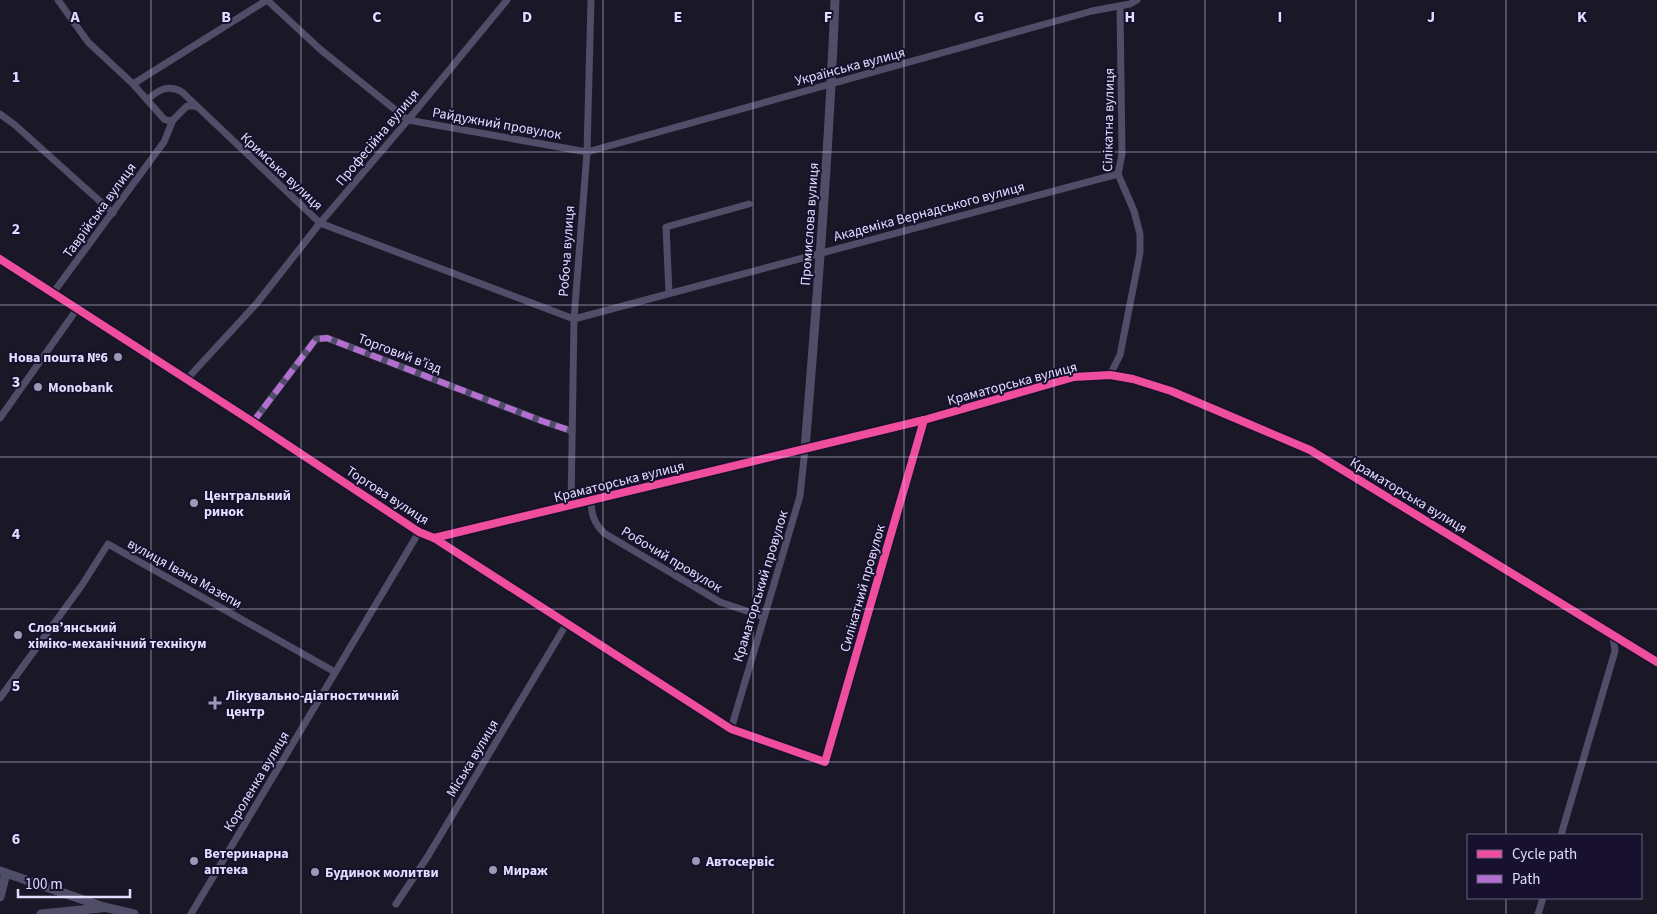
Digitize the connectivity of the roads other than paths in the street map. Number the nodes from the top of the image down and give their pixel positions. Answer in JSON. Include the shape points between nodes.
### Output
{"nodes":[{"id":1,"x":58,"y":0,"type":"edge"},
{"id":2,"x":267,"y":0,"type":"edge"},
{"id":3,"x":507,"y":0,"type":"edge"},
{"id":4,"x":591,"y":0,"type":"edge"},
{"id":5,"x":834,"y":0,"type":"edge"},
{"id":6,"x":1137,"y":0,"type":"edge"},
{"id":7,"x":1120,"y":6,"type":"junction"},
{"id":8,"x":133,"y":84,"type":"junction"},
{"id":9,"x":832,"y":84,"type":"junction"},
{"id":10,"x":147,"y":100,"type":"junction"},
{"id":11,"x":197,"y":107,"type":"junction"},
{"id":12,"x":0,"y":114,"type":"edge"},
{"id":13,"x":161,"y":116,"type":"junction"},
{"id":14,"x":173,"y":120,"type":"junction"},
{"id":15,"x":408,"y":120,"type":"junction"},
{"id":16,"x":164,"y":142,"type":"junction"},
{"id":17,"x":587,"y":152,"type":"junction"},
{"id":18,"x":1118,"y":174,"type":"junction"},
{"id":19,"x":749,"y":204,"type":"dead end"},
{"id":20,"x":112,"y":212,"type":"junction"},
{"id":21,"x":320,"y":223,"type":"junction"},
{"id":22,"x":821,"y":253,"type":"junction"},
{"id":23,"x":0,"y":259,"type":"edge"},
{"id":24,"x":54,"y":293,"type":"junction"},
{"id":25,"x":669,"y":293,"type":"junction"},
{"id":26,"x":77,"y":309,"type":"junction"},
{"id":27,"x":574,"y":319,"type":"junction"},
{"id":28,"x":1110,"y":375,"type":"junction"},
{"id":29,"x":188,"y":379,"type":"junction"},
{"id":30,"x":0,"y":418,"type":"edge"},
{"id":31,"x":924,"y":420,"type":"junction"},
{"id":32,"x":253,"y":422,"type":"junction"},
{"id":33,"x":572,"y":431,"type":"junction"},
{"id":34,"x":805,"y":449,"type":"junction"},
{"id":35,"x":590,"y":500,"type":"junction"},
{"id":36,"x":571,"y":505,"type":"junction"},
{"id":37,"x":419,"y":532,"type":"junction"},
{"id":38,"x":434,"y":538,"type":"junction"},
{"id":39,"x":764,"y":617,"type":"junction"},
{"id":40,"x":567,"y":624,"type":"junction"},
{"id":41,"x":1613,"y":636,"type":"junction"},
{"id":42,"x":1657,"y":662,"type":"edge"},
{"id":43,"x":335,"y":672,"type":"junction"},
{"id":44,"x":0,"y":698,"type":"edge"},
{"id":45,"x":731,"y":729,"type":"junction"},
{"id":46,"x":825,"y":762,"type":"joint"},
{"id":47,"x":1562,"y":834,"type":"edge"},
{"id":48,"x":3,"y":872,"type":"edge"},
{"id":49,"x":0,"y":897,"type":"edge"},
{"id":50,"x":1543,"y":899,"type":"edge"},
{"id":51,"x":396,"y":904,"type":"dead end"},
{"id":52,"x":104,"y":907,"type":"junction"},
{"id":53,"x":41,"y":914,"type":"edge"},
{"id":54,"x":117,"y":914,"type":"edge"},
{"id":55,"x":134,"y":914,"type":"edge"},
{"id":56,"x":192,"y":914,"type":"edge"},
{"id":57,"x":1538,"y":914,"type":"edge"}],
"edges":[{"from":1,"to":8,"type":"street","via":[[88,42]]},
{"from":2,"to":8,"type":"street"},
{"from":2,"to":15,"type":"street","name":"Райдужний провулок","via":[[321,50]]},
{"from":3,"to":15,"type":"street","name":"Професійна вулиця"},
{"from":4,"to":17,"type":"street","name":"Робоча вулиця"},
{"from":5,"to":9,"type":"street","name":"Промислова вулиця"},
{"from":6,"to":7,"type":"street","name":"Українська вулиця"},
{"from":7,"to":9,"type":"street","name":"Українська вулиця"},
{"from":7,"to":18,"type":"street","name":"Сілікатна вулиця","via":[[1122,154]]},
{"from":8,"to":10,"type":"street"},
{"from":9,"to":17,"type":"street","name":"Українська вулиця"},
{"from":9,"to":22,"type":"street","name":"Промислова вулиця"},
{"from":10,"to":11,"type":"street","name":"Кримська вулиця","via":[[161,89],[173,88]]},
{"from":10,"to":13,"type":"street"},
{"from":11,"to":14,"type":"street","via":[[185,106]]},
{"from":11,"to":21,"type":"street","name":"Кримська вулиця"},
{"from":12,"to":20,"type":"street"},
{"from":13,"to":14,"type":"street"},
{"from":13,"to":16,"type":"street","via":[[165,128]]},
{"from":14,"to":16,"type":"street","name":"Таврійська вулиця"},
{"from":15,"to":17,"type":"street","name":"Райдужний провулок"},
{"from":15,"to":21,"type":"street","name":"Професійна вулиця"},
{"from":16,"to":20,"type":"street","name":"Таврійська вулиця"},
{"from":17,"to":27,"type":"street","name":"Робоча вулиця"},
{"from":18,"to":22,"type":"street","name":"Академіка Вернадського вулиця"},
{"from":18,"to":28,"type":"street","name":"Сілікатна вулиця","via":[[1134,211],[1140,234],[1140,254],[1120,355]]},
{"from":19,"to":25,"type":"street","via":[[666,227]]},
{"from":20,"to":24,"type":"street","name":"Таврійська вулиця"},
{"from":21,"to":27,"type":"street","name":"Кримська вулиця"},
{"from":21,"to":29,"type":"street","name":"Професійна вулиця","via":[[258,303]]},
{"from":22,"to":25,"type":"street","name":"Академіка Вернадського вулиця"},
{"from":22,"to":34,"type":"street","name":"Промислова вулиця"},
{"from":23,"to":24,"type":"street","name":"Торгова вулиця"},
{"from":24,"to":26,"type":"street","name":"Торгова вулиця"},
{"from":25,"to":27,"type":"street","name":"Академіка Вернадського вулиця"},
{"from":26,"to":29,"type":"street","name":"Торгова вулиця"},
{"from":26,"to":30,"type":"street"},
{"from":27,"to":33,"type":"street","name":"Робоча вулиця"},
{"from":28,"to":31,"type":"street","name":"Краматорська вулиця","via":[[1074,377]]},
{"from":28,"to":41,"type":"street","name":"Краматорська вулиця","via":[[1171,391],[1310,450]]},
{"from":29,"to":32,"type":"street","name":"Торгова вулиця"},
{"from":31,"to":34,"type":"street","name":"Краматорська вулиця"},
{"from":31,"to":46,"type":"street","name":"Силікатний провулок"},
{"from":32,"to":33,"type":"street","name":"Торговий в’їзд","via":[[316,339],[327,338]]},
{"from":32,"to":37,"type":"street","name":"Торгова вулиця"},
{"from":33,"to":36,"type":"street","name":"Робоча вулиця"},
{"from":34,"to":35,"type":"street","name":"Краматорська вулиця"},
{"from":34,"to":39,"type":"street","name":"Краматорський провулок","via":[[800,496]]},
{"from":35,"to":36,"type":"street","name":"Краматорська вулиця"},
{"from":35,"to":39,"type":"street","name":"Робочий провулок","via":[[595,524],[604,533],[720,602]]},
{"from":36,"to":38,"type":"street","name":"Краматорська вулиця"},
{"from":37,"to":38,"type":"street","name":"Торгова вулиця"},
{"from":37,"to":43,"type":"street","name":"Короленка вулиця"},
{"from":38,"to":40,"type":"street","name":"Торгова вулиця"},
{"from":39,"to":45,"type":"street","name":"Краматорський провулок"},
{"from":40,"to":45,"type":"street","name":"Торгова вулиця"},
{"from":40,"to":51,"type":"street","name":"Міська вулиця"},
{"from":41,"to":42,"type":"street","name":"Краматорська вулиця"},
{"from":41,"to":47,"type":"street","via":[[1615,651]]},
{"from":43,"to":44,"type":"street","name":"вулиця Івана Мазепи","via":[[108,544]]},
{"from":43,"to":56,"type":"street","name":"Короленка вулиця"},
{"from":45,"to":46,"type":"street","name":"Торгова вулиця"},
{"from":48,"to":49,"type":"street"},
{"from":48,"to":52,"type":"street"},
{"from":50,"to":57,"type":"street"},
{"from":52,"to":53,"type":"street"},
{"from":52,"to":54,"type":"street"},
{"from":52,"to":55,"type":"street"}]}
